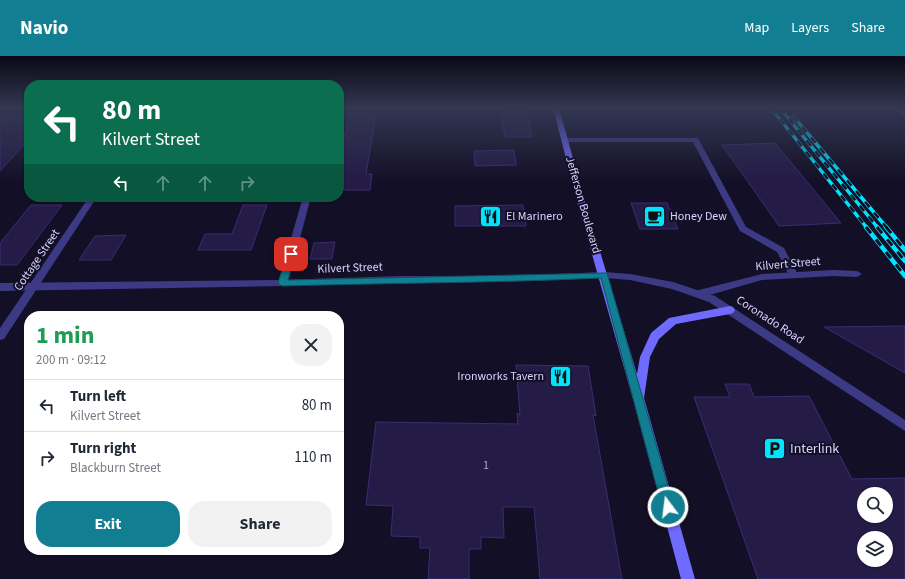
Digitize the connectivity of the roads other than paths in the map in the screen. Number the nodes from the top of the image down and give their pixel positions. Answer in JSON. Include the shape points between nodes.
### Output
{"nodes":[{"id":1,"x":563,"y":132,"type":"edge"},
{"id":2,"x":565,"y":140,"type":"junction"},
{"id":3,"x":90,"y":202,"type":"edge"},
{"id":4,"x":306,"y":202,"type":"edge"},
{"id":5,"x":858,"y":274,"type":"dead end"},
{"id":6,"x":604,"y":275,"type":"junction"},
{"id":7,"x":793,"y":275,"type":"junction"},
{"id":8,"x":282,"y":283,"type":"junction"},
{"id":9,"x":35,"y":286,"type":"junction"},
{"id":10,"x":0,"y":287,"type":"edge"},
{"id":11,"x":698,"y":294,"type":"junction"},
{"id":12,"x":730,"y":310,"type":"junction"},
{"id":13,"x":0,"y":336,"type":"edge"},
{"id":14,"x":639,"y":399,"type":"junction"},
{"id":15,"x":905,"y":426,"type":"edge"},
{"id":16,"x":688,"y":579,"type":"edge"}],
"edges":[{"from":1,"to":2,"type":"main road","name":"Jefferson Boulevard"},
{"from":2,"to":6,"type":"main road","name":"Jefferson Boulevard"},
{"from":2,"to":7,"type":"street","via":[[694,140],[743,229],[781,250]]},
{"from":3,"to":9,"type":"street","name":"Cottage Street"},
{"from":4,"to":8,"type":"street"},
{"from":5,"to":7,"type":"street","name":"Kilvert Street"},
{"from":6,"to":8,"type":"street","name":"Kilvert Street"},
{"from":6,"to":11,"type":"street","name":"Coronado Road","via":[[644,279]]},
{"from":6,"to":14,"type":"main road","name":"Jefferson Boulevard"},
{"from":7,"to":11,"type":"street","name":"Kilvert Street","via":[[762,277]]},
{"from":8,"to":9,"type":"street","name":"Kilvert Street"},
{"from":9,"to":10,"type":"street","name":"Kilvert Street"},
{"from":9,"to":13,"type":"street","name":"Cottage Street"},
{"from":11,"to":12,"type":"street","name":"Coronado Road"},
{"from":12,"to":14,"type":"main road","via":[[673,321],[655,336],[645,357]]},
{"from":12,"to":15,"type":"street","name":"Coronado Road"},
{"from":14,"to":16,"type":"main road","name":"Jefferson Boulevard"}]}
